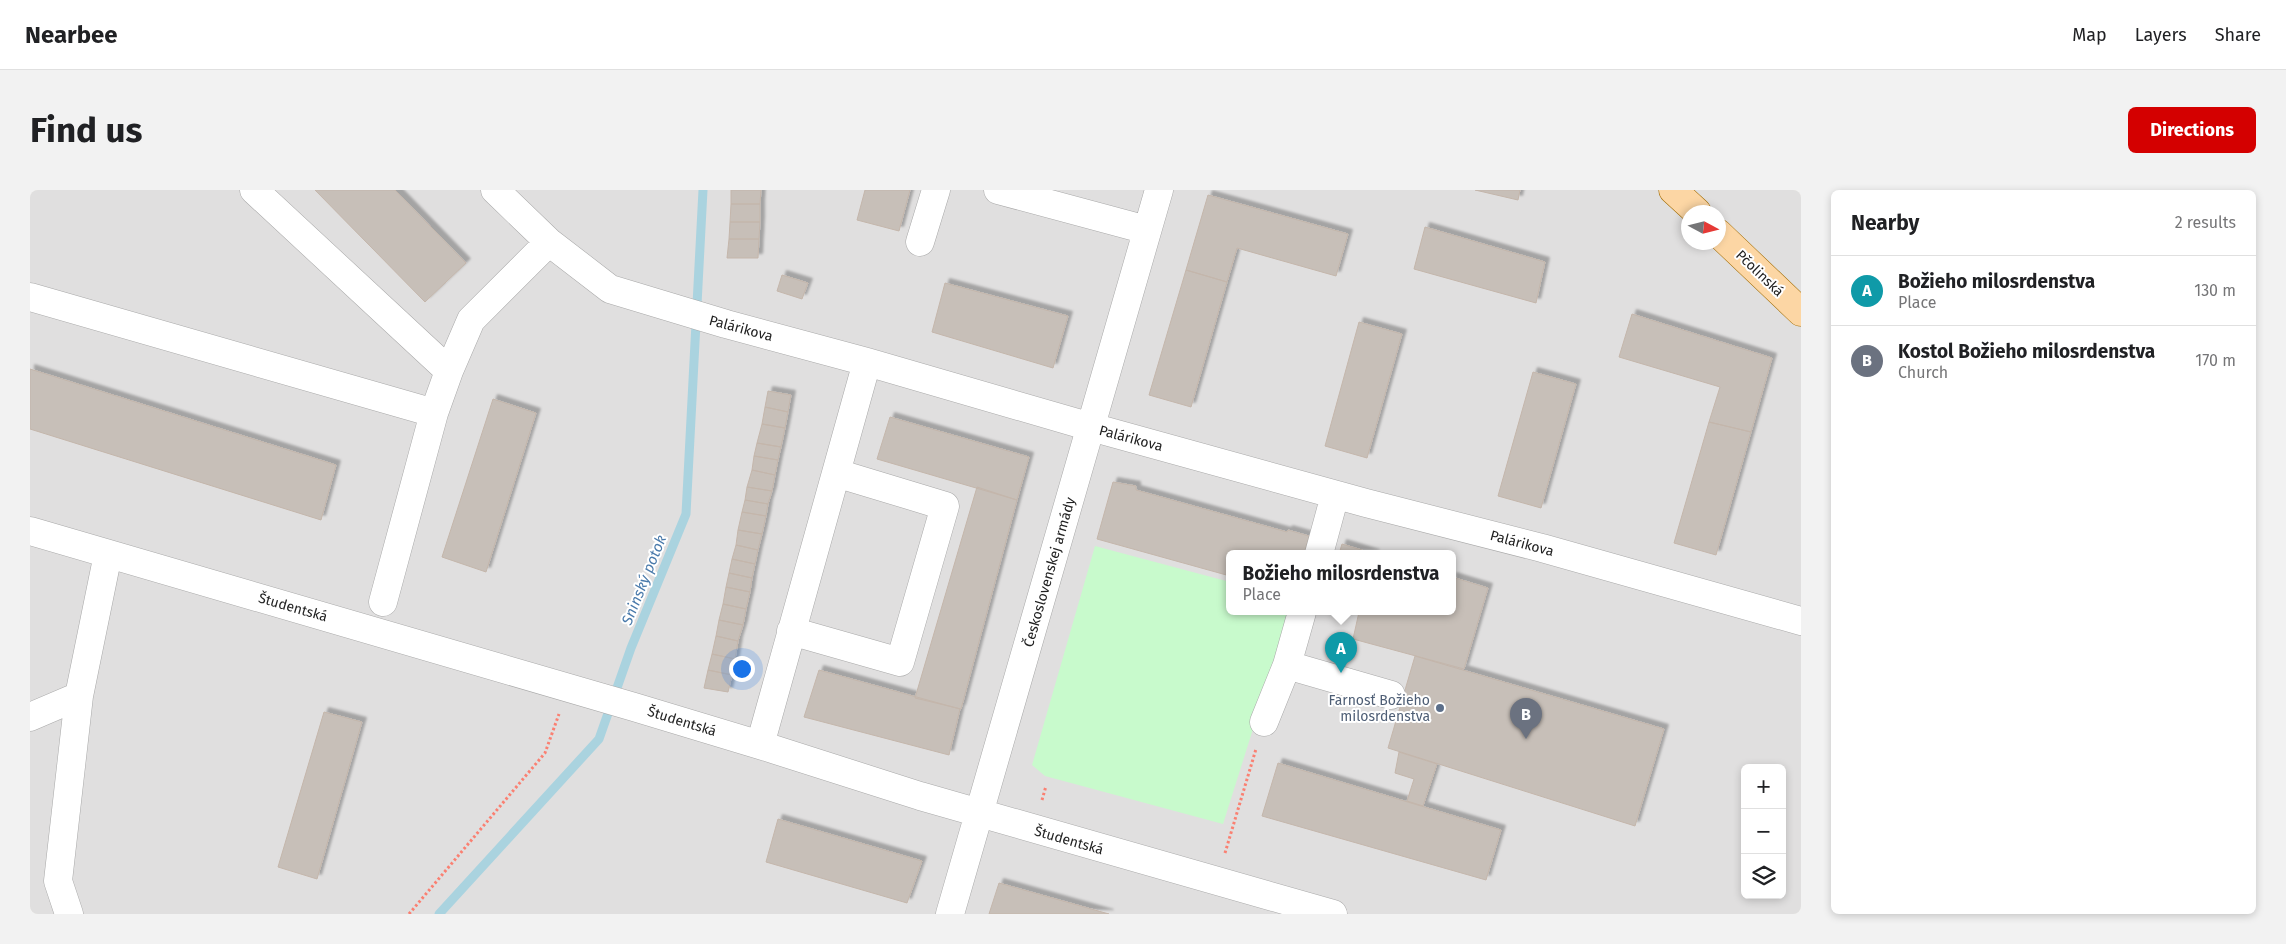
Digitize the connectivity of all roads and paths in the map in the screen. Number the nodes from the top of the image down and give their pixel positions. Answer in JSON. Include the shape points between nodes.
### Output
{"nodes":[{"id":1,"x":254,"y":190,"type":"edge"},
{"id":2,"x":495,"y":190,"type":"edge"},
{"id":3,"x":936,"y":190,"type":"edge"},
{"id":4,"x":998,"y":190,"type":"edge"},
{"id":5,"x":1159,"y":190,"type":"edge"},
{"id":6,"x":1673,"y":190,"type":"edge"},
{"id":7,"x":1689,"y":205,"type":"edge"},
{"id":8,"x":1147,"y":230,"type":"junction"},
{"id":9,"x":1726,"y":241,"type":"edge"},
{"id":10,"x":549,"y":242,"type":"junction"},
{"id":11,"x":920,"y":242,"type":"dead end"},
{"id":12,"x":30,"y":297,"type":"edge"},
{"id":13,"x":1801,"y":312,"type":"edge"},
{"id":14,"x":868,"y":362,"type":"junction"},
{"id":15,"x":449,"y":372,"type":"junction"},
{"id":16,"x":434,"y":413,"type":"junction"},
{"id":17,"x":1091,"y":427,"type":"junction"},
{"id":18,"x":836,"y":473,"type":"junction"},
{"id":19,"x":1335,"y":495,"type":"junction"},
{"id":20,"x":30,"y":531,"type":"edge"},
{"id":21,"x":1319,"y":550,"type":"edge"},
{"id":22,"x":108,"y":554,"type":"junction"},
{"id":23,"x":383,"y":602,"type":"dead end"},
{"id":24,"x":1301,"y":615,"type":"edge"},
{"id":25,"x":1801,"y":621,"type":"edge"},
{"id":26,"x":791,"y":631,"type":"junction"},
{"id":27,"x":1287,"y":665,"type":"junction"},
{"id":28,"x":576,"y":690,"type":"junction"},
{"id":29,"x":1391,"y":695,"type":"dead end"},
{"id":30,"x":79,"y":696,"type":"junction"},
{"id":31,"x":30,"y":717,"type":"edge"},
{"id":32,"x":1264,"y":722,"type":"joint"},
{"id":33,"x":760,"y":745,"type":"junction"},
{"id":34,"x":979,"y":814,"type":"junction"},
{"id":35,"x":1225,"y":856,"type":"dead end"},
{"id":36,"x":70,"y":914,"type":"edge"},
{"id":37,"x":410,"y":914,"type":"edge"},
{"id":38,"x":950,"y":914,"type":"edge"},
{"id":39,"x":1332,"y":914,"type":"edge"}],
"edges":[{"from":1,"to":15,"type":"street"},
{"from":2,"to":10,"type":"street","name":"Palárikova"},
{"from":3,"to":11,"type":"street"},
{"from":4,"to":8,"type":"street"},
{"from":5,"to":8,"type":"street","name":"Československej armády"},
{"from":6,"to":7,"type":"main road"},
{"from":8,"to":17,"type":"street","name":"Československej armády"},
{"from":9,"to":13,"type":"main road","name":"Pčolinská"},
{"from":10,"to":14,"type":"street","name":"Palárikova","via":[[610,289]]},
{"from":10,"to":15,"type":"street","via":[[471,320]]},
{"from":12,"to":16,"type":"street"},
{"from":14,"to":17,"type":"street","name":"Palárikova"},
{"from":14,"to":18,"type":"street"},
{"from":15,"to":16,"type":"street"},
{"from":16,"to":23,"type":"street"},
{"from":17,"to":19,"type":"street","name":"Palárikova"},
{"from":17,"to":34,"type":"street","name":"Československej armády"},
{"from":18,"to":26,"type":"street"},
{"from":18,"to":26,"type":"street","via":[[945,506],[940,524],[900,662]]},
{"from":19,"to":21,"type":"street"},
{"from":19,"to":25,"type":"street","name":"Palárikova","via":[[1542,548]]},
{"from":20,"to":22,"type":"street","name":"Študentská"},
{"from":22,"to":28,"type":"street","name":"Študentská"},
{"from":22,"to":30,"type":"street"},
{"from":24,"to":27,"type":"street"},
{"from":26,"to":33,"type":"street"},
{"from":27,"to":29,"type":"street"},
{"from":27,"to":32,"type":"street"},
{"from":28,"to":33,"type":"street","name":"Študentská"},
{"from":28,"to":37,"type":"path","via":[[545,753]]},
{"from":30,"to":31,"type":"street"},
{"from":30,"to":36,"type":"street","via":[[58,881]]},
{"from":32,"to":35,"type":"path"},
{"from":33,"to":34,"type":"street","name":"Študentská"},
{"from":34,"to":38,"type":"street","name":"Československej armády"},
{"from":34,"to":39,"type":"street","name":"Študentská"}]}
